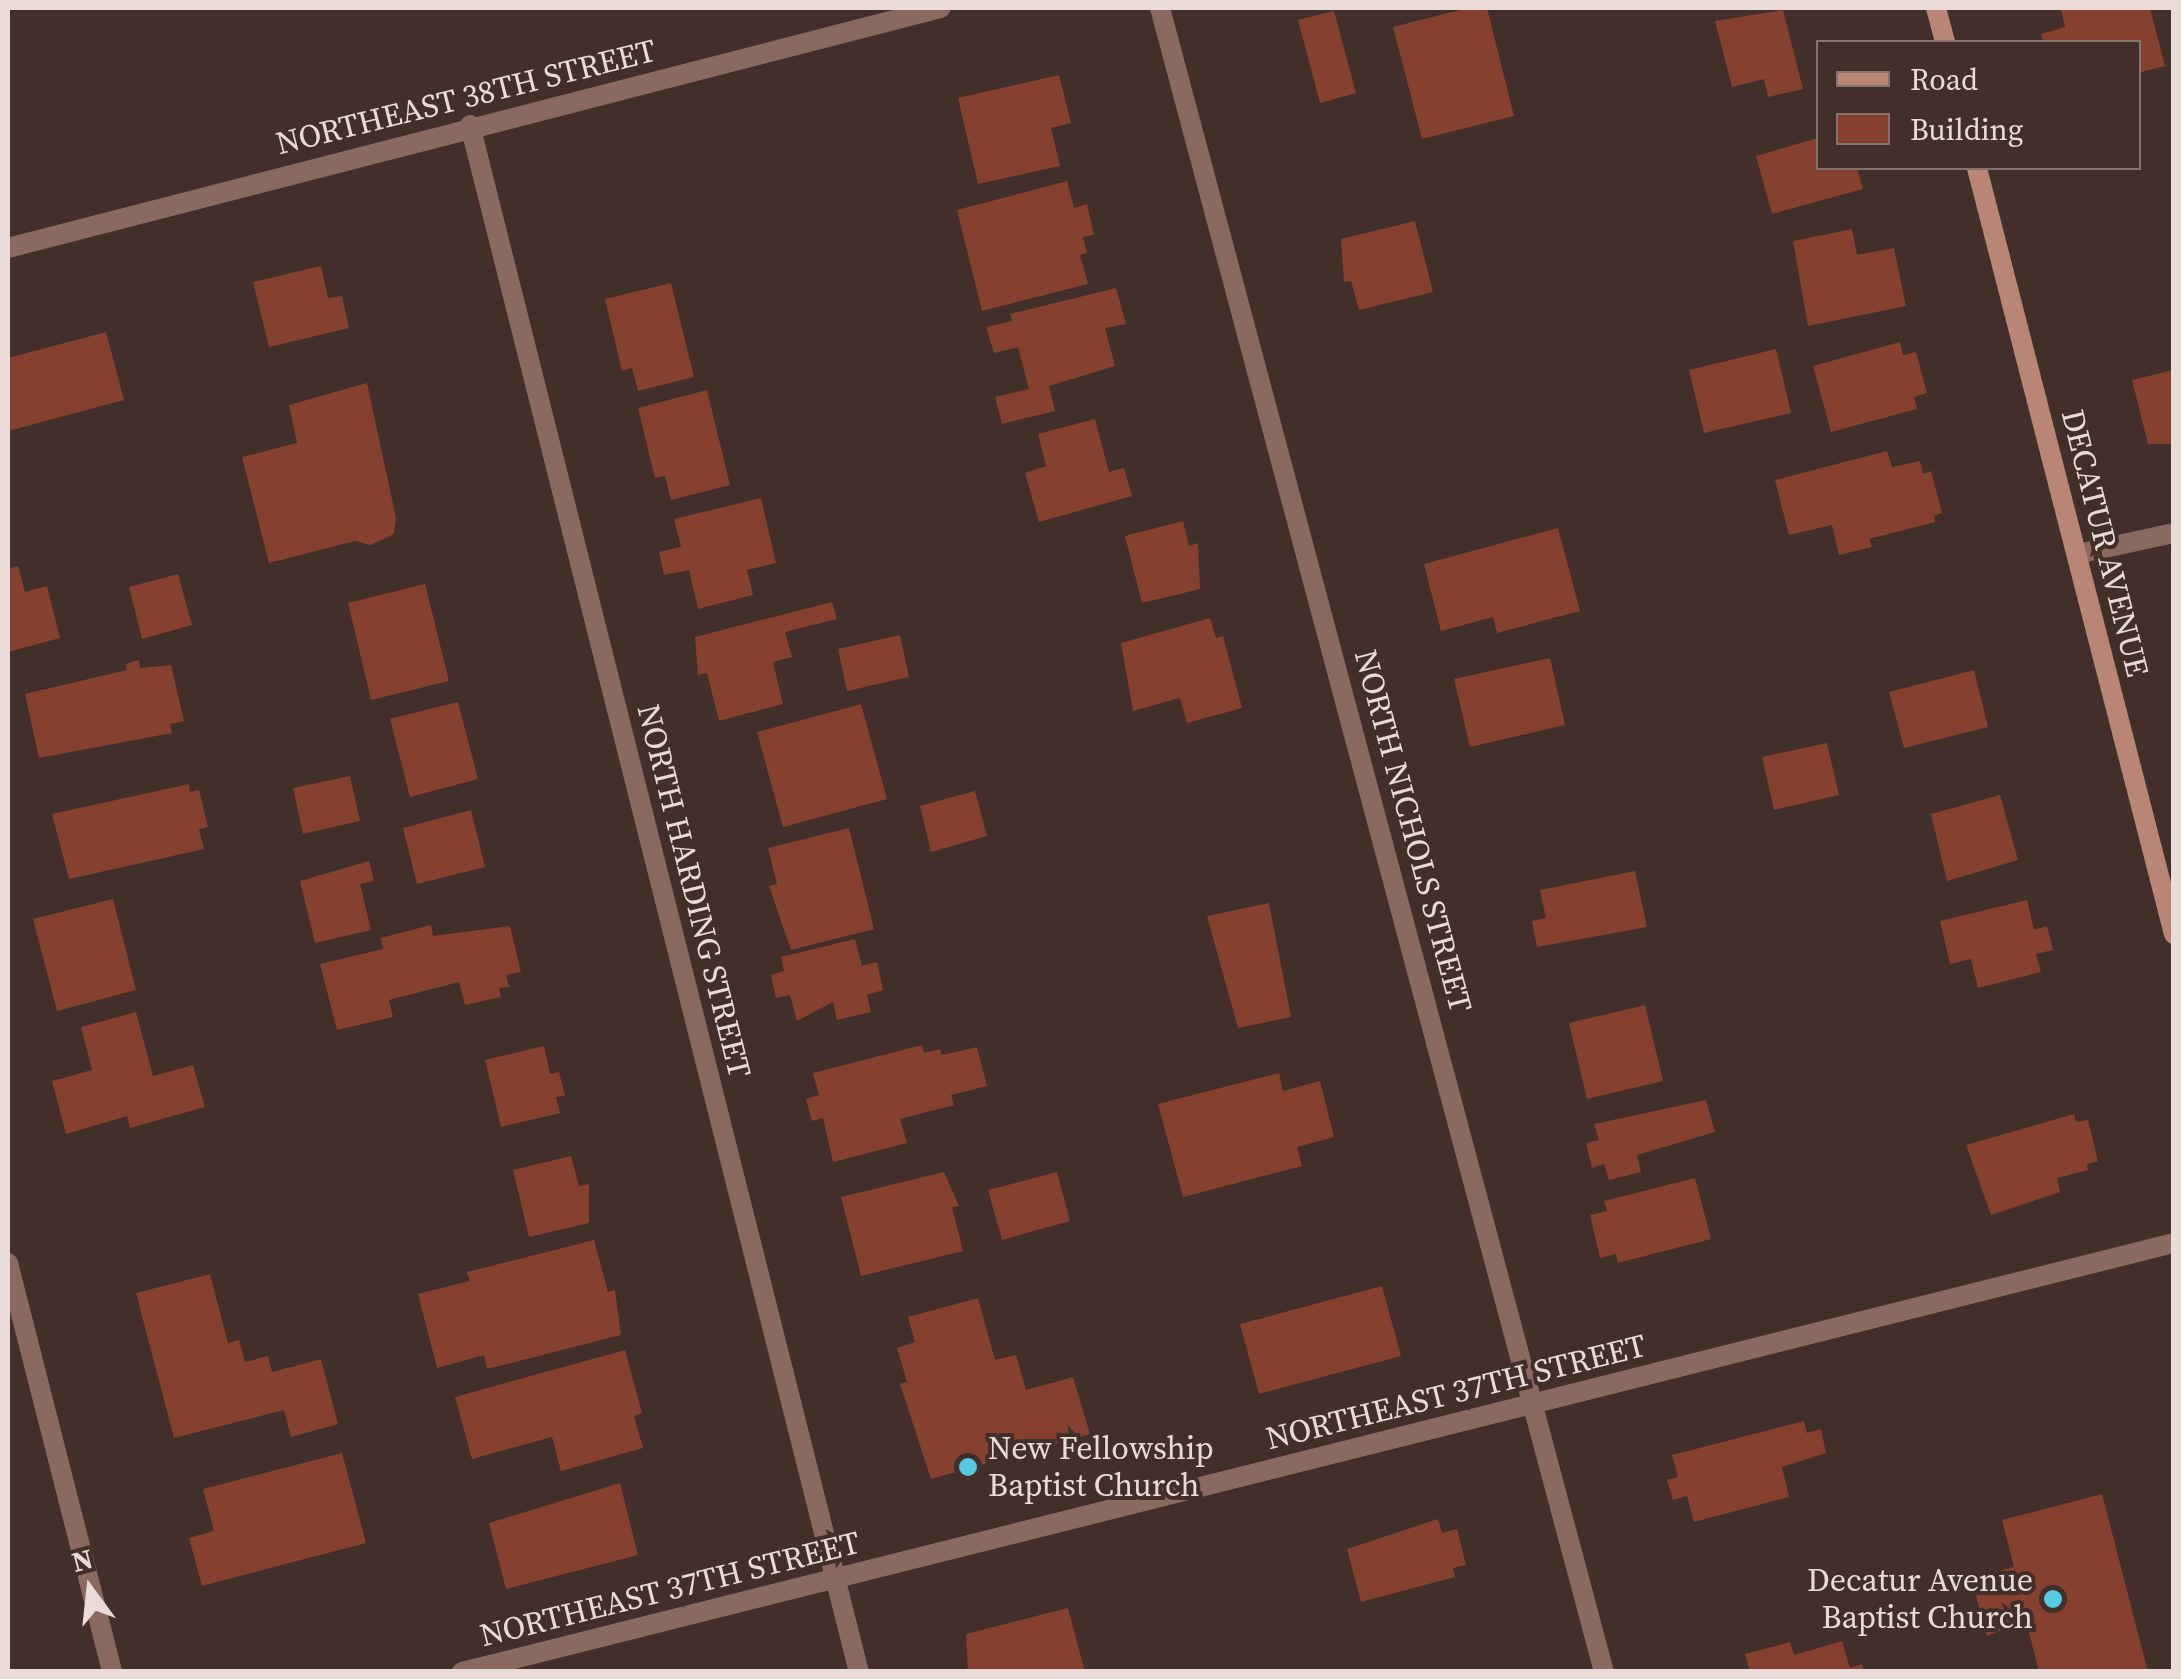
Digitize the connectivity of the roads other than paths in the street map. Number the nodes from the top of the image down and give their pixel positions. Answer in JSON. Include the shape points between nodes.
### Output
{"nodes":[{"id":1,"x":941,"y":8,"type":"edge"},
{"id":2,"x":1160,"y":8,"type":"edge"},
{"id":3,"x":1936,"y":8,"type":"edge"},
{"id":4,"x":1944,"y":40,"type":"edge"},
{"id":5,"x":470,"y":125,"type":"junction"},
{"id":6,"x":1978,"y":170,"type":"edge"},
{"id":7,"x":8,"y":248,"type":"edge"},
{"id":8,"x":2174,"y":533,"type":"edge"},
{"id":9,"x":2077,"y":554,"type":"junction"},
{"id":10,"x":2174,"y":934,"type":"edge"},
{"id":11,"x":2174,"y":1244,"type":"edge"},
{"id":12,"x":8,"y":1263,"type":"edge"},
{"id":13,"x":1536,"y":1403,"type":"junction"},
{"id":14,"x":836,"y":1578,"type":"junction"},
{"id":15,"x":112,"y":1672,"type":"edge"},
{"id":16,"x":462,"y":1672,"type":"edge"},
{"id":17,"x":859,"y":1672,"type":"edge"},
{"id":18,"x":1604,"y":1672,"type":"edge"}],
"edges":[{"from":1,"to":5,"type":"street","name":"NORTHEAST 38TH STREET"},
{"from":2,"to":13,"type":"street","name":"NORTH NICHOLS STREET"},
{"from":3,"to":4,"type":"main road"},
{"from":5,"to":7,"type":"street","name":"NORTHEAST 38TH STREET"},
{"from":5,"to":14,"type":"street","name":"NORTH HARDING STREET"},
{"from":6,"to":9,"type":"main road","name":"DECATUR AVENUE"},
{"from":8,"to":9,"type":"street"},
{"from":9,"to":10,"type":"main road","name":"DECATUR AVENUE"},
{"from":11,"to":13,"type":"street","name":"NORTHEAST 37TH STREET"},
{"from":12,"to":15,"type":"street"},
{"from":13,"to":14,"type":"street","name":"NORTHEAST 37TH STREET"},
{"from":13,"to":18,"type":"street","name":"NORTH NICHOLS STREET"},
{"from":14,"to":16,"type":"street","name":"NORTHEAST 37TH STREET"},
{"from":14,"to":17,"type":"street","name":"NORTH HARDING STREET"}]}
